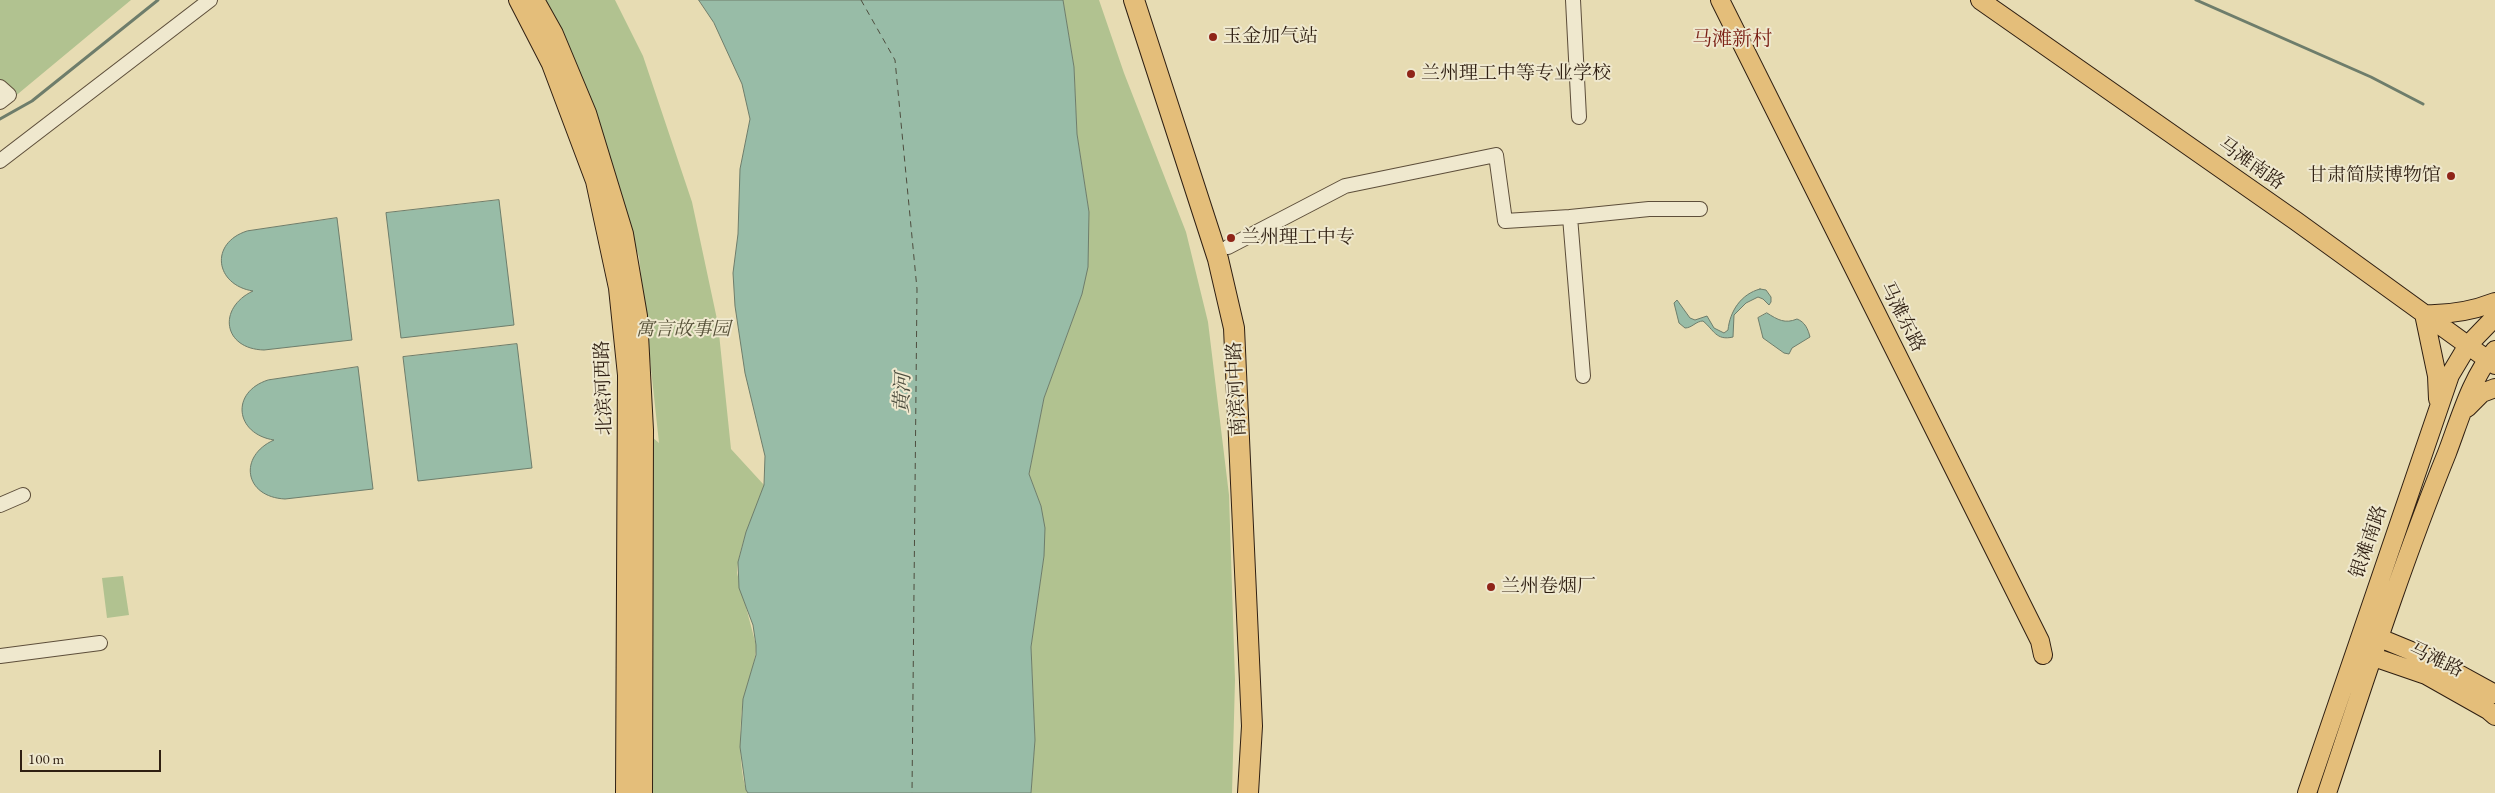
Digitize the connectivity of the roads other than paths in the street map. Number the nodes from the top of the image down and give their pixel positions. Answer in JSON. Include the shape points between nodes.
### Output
{"nodes":[{"id":1,"x":210,"y":0,"type":"edge"},
{"id":2,"x":518,"y":0,"type":"edge"},
{"id":3,"x":535,"y":0,"type":"edge"},
{"id":4,"x":1134,"y":0,"type":"edge"},
{"id":5,"x":1148,"y":0,"type":"edge"},
{"id":6,"x":1573,"y":0,"type":"edge"},
{"id":7,"x":1720,"y":0,"type":"edge"},
{"id":8,"x":1980,"y":0,"type":"edge"},
{"id":9,"x":0,"y":87,"type":"edge"},
{"id":10,"x":0,"y":102,"type":"edge"},
{"id":11,"x":1580,"y":117,"type":"dead end"},
{"id":12,"x":0,"y":161,"type":"edge"},
{"id":13,"x":1700,"y":209,"type":"dead end"},
{"id":14,"x":1570,"y":216,"type":"junction"},
{"id":15,"x":1228,"y":247,"type":"junction"},
{"id":16,"x":2495,"y":302,"type":"edge"},
{"id":17,"x":2424,"y":314,"type":"junction"},
{"id":18,"x":2495,"y":318,"type":"edge"},
{"id":19,"x":2468,"y":346,"type":"junction"},
{"id":20,"x":2492,"y":359,"type":"edge"},
{"id":21,"x":1583,"y":376,"type":"dead end"},
{"id":22,"x":2495,"y":388,"type":"edge"},
{"id":23,"x":2439,"y":407,"type":"junction"},
{"id":24,"x":2463,"y":412,"type":"junction"},
{"id":25,"x":24,"y":495,"type":"dead end"},
{"id":26,"x":0,"y":505,"type":"edge"},
{"id":27,"x":2361,"y":631,"type":"junction"},
{"id":28,"x":2379,"y":637,"type":"junction"},
{"id":29,"x":100,"y":643,"type":"dead end"},
{"id":30,"x":2355,"y":650,"type":"junction"},
{"id":31,"x":2043,"y":655,"type":"dead end"},
{"id":32,"x":0,"y":656,"type":"edge"},
{"id":33,"x":2373,"y":656,"type":"junction"},
{"id":34,"x":2495,"y":694,"type":"edge"},
{"id":35,"x":2495,"y":716,"type":"edge"},
{"id":36,"x":625,"y":793,"type":"edge"},
{"id":37,"x":643,"y":793,"type":"edge"},
{"id":38,"x":1248,"y":793,"type":"edge"},
{"id":39,"x":1261,"y":793,"type":"edge"},
{"id":40,"x":2306,"y":793,"type":"edge"},
{"id":41,"x":2327,"y":793,"type":"edge"}],
"edges":[{"from":1,"to":12,"type":"street"},
{"from":2,"to":36,"type":"main road","name":"北滨河西路","via":[[551,64],[595,181],[618,288],[627,375]]},
{"from":3,"to":37,"type":"main road","name":"北滨河西路","via":[[554,34],[587,113],[624,234],[638,316],[644,430]]},
{"from":4,"to":38,"type":"highway","name":"南滨河中路","via":[[1218,259],[1234,328],[1252,726]]},
{"from":5,"to":15,"type":"highway","name":"南滨河中路"},
{"from":6,"to":11,"type":"street"},
{"from":7,"to":31,"type":"main road","name":"马滩东路","via":[[2040,641]]},
{"from":8,"to":17,"type":"main road","name":"马滩南路"},
{"from":9,"to":10,"type":"street","via":[[9,95]]},
{"from":13,"to":14,"type":"street","via":[[1649,209]]},
{"from":14,"to":15,"type":"street","via":[[1505,221],[1496,155],[1345,186]]},
{"from":14,"to":21,"type":"street"},
{"from":15,"to":39,"type":"highway","name":"南滨河中路","via":[[1247,326],[1265,727]]},
{"from":16,"to":17,"type":"main road","via":[[2446,315]]},
{"from":17,"to":19,"type":"main road","name":"马滩南路"},
{"from":17,"to":23,"type":"main road","via":[[2437,376]]},
{"from":18,"to":19,"type":"main road","name":"银滩南路"},
{"from":19,"to":20,"type":"main road","name":"马滩南路"},
{"from":19,"to":23,"type":"main road","name":"银滩南路","via":[[2450,375]]},
{"from":20,"to":24,"type":"main road"},
{"from":22,"to":24,"type":"main road","via":[[2482,393]]},
{"from":23,"to":27,"type":"main road","name":"银滩南路"},
{"from":24,"to":28,"type":"main road","via":[[2418,523]]},
{"from":25,"to":26,"type":"street"},
{"from":27,"to":28,"type":"main road","name":"马滩路"},
{"from":27,"to":30,"type":"main road","name":"银滩南路"},
{"from":28,"to":33,"type":"main road"},
{"from":28,"to":34,"type":"main road","name":"马滩路","via":[[2433,660]]},
{"from":29,"to":32,"type":"street"},
{"from":30,"to":33,"type":"main road","name":"马滩路"},
{"from":30,"to":40,"type":"main road","name":"银滩南路"},
{"from":33,"to":35,"type":"main road","name":"马滩路","via":[[2426,675]]},
{"from":33,"to":41,"type":"main road"}]}
